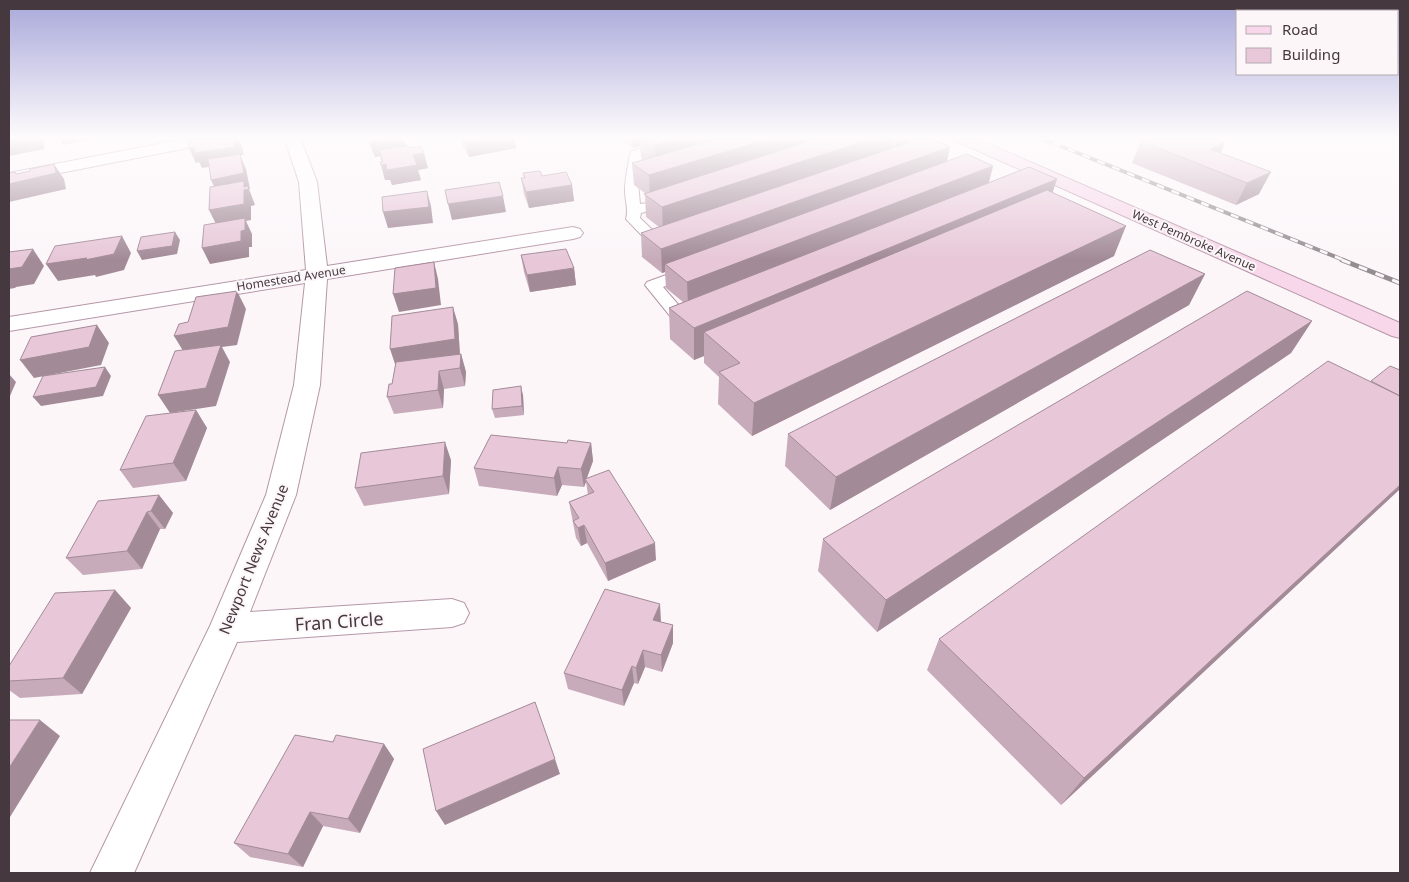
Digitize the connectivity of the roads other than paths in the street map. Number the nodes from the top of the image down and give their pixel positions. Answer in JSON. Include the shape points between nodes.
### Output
{"nodes":[{"id":1,"x":307,"y":178,"type":"edge"},
{"id":2,"x":636,"y":178,"type":"edge"},
{"id":3,"x":1053,"y":178,"type":"edge"},
{"id":4,"x":663,"y":202,"type":"edge"},
{"id":5,"x":636,"y":211,"type":"junction"},
{"id":6,"x":573,"y":233,"type":"dead end"},
{"id":7,"x":676,"y":237,"type":"edge"},
{"id":8,"x":700,"y":268,"type":"edge"},
{"id":9,"x":317,"y":273,"type":"junction"},
{"id":10,"x":703,"y":316,"type":"edge"},
{"id":11,"x":9,"y":324,"type":"edge"},
{"id":12,"x":1400,"y":331,"type":"edge"},
{"id":13,"x":452,"y":613,"type":"dead end"},
{"id":14,"x":226,"y":628,"type":"junction"},
{"id":15,"x":112,"y":873,"type":"edge"}],
"edges":[{"from":1,"to":9,"type":"street","name":"Newport News Avenue"},
{"from":2,"to":5,"type":"lane","via":[[632,202]]},
{"from":3,"to":12,"type":"main road","name":"West Pembroke Avenue"},
{"from":4,"to":5,"type":"lane"},
{"from":5,"to":7,"type":"lane","via":[[633,220],[657,243]]},
{"from":6,"to":9,"type":"street","name":"Homestead Avenue"},
{"from":8,"to":10,"type":"lane","via":[[653,285],[685,323]]},
{"from":9,"to":11,"type":"street","name":"Homestead Avenue"},
{"from":9,"to":14,"type":"street","name":"Newport News Avenue","via":[[307,385],[281,495]]},
{"from":13,"to":14,"type":"street","name":"Fran Circle"},
{"from":14,"to":15,"type":"street","name":"Newport News Avenue"}]}
